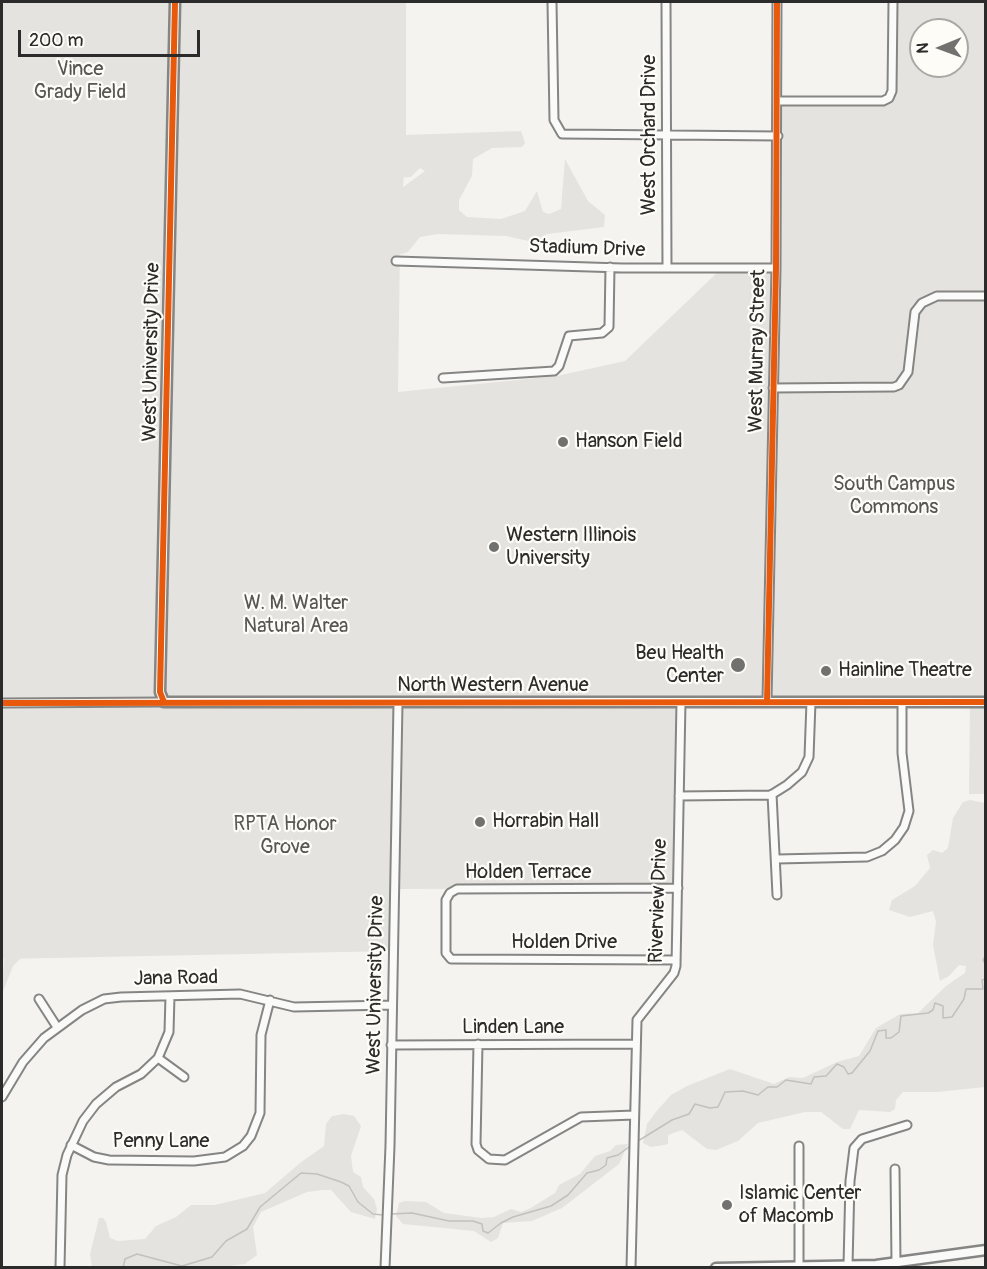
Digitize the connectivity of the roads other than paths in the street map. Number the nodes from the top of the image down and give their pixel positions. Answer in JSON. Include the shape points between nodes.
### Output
{"nodes":[{"id":1,"x":175,"y":2,"type":"edge"},
{"id":2,"x":552,"y":2,"type":"edge"},
{"id":3,"x":666,"y":2,"type":"edge"},
{"id":4,"x":777,"y":2,"type":"edge"},
{"id":5,"x":893,"y":2,"type":"edge"},
{"id":6,"x":777,"y":101,"type":"junction"},
{"id":7,"x":666,"y":135,"type":"junction"},
{"id":8,"x":778,"y":136,"type":"junction"},
{"id":9,"x":396,"y":261,"type":"dead end"},
{"id":10,"x":610,"y":267,"type":"junction"},
{"id":11,"x":667,"y":267,"type":"junction"},
{"id":12,"x":776,"y":268,"type":"junction"},
{"id":13,"x":986,"y":296,"type":"edge"},
{"id":14,"x":443,"y":378,"type":"dead end"},
{"id":15,"x":773,"y":388,"type":"junction"},
{"id":16,"x":767,"y":701,"type":"junction"},
{"id":17,"x":164,"y":702,"type":"junction"},
{"id":18,"x":681,"y":702,"type":"junction"},
{"id":19,"x":811,"y":702,"type":"junction"},
{"id":20,"x":902,"y":702,"type":"junction"},
{"id":21,"x":986,"y":702,"type":"edge"},
{"id":22,"x":2,"y":703,"type":"edge"},
{"id":23,"x":398,"y":703,"type":"junction"},
{"id":24,"x":772,"y":794,"type":"junction"},
{"id":25,"x":679,"y":796,"type":"junction"},
{"id":26,"x":777,"y":859,"type":"junction"},
{"id":27,"x":678,"y":888,"type":"junction"},
{"id":28,"x":777,"y":895,"type":"dead end"},
{"id":29,"x":453,"y":959,"type":"joint"},
{"id":30,"x":676,"y":960,"type":"junction"},
{"id":31,"x":170,"y":996,"type":"junction"},
{"id":32,"x":39,"y":999,"type":"dead end"},
{"id":33,"x":270,"y":1000,"type":"junction"},
{"id":34,"x":392,"y":1005,"type":"junction"},
{"id":35,"x":57,"y":1027,"type":"junction"},
{"id":36,"x":478,"y":1044,"type":"junction"},
{"id":37,"x":636,"y":1044,"type":"junction"},
{"id":38,"x":391,"y":1045,"type":"junction"},
{"id":39,"x":158,"y":1058,"type":"junction"},
{"id":40,"x":184,"y":1077,"type":"dead end"},
{"id":41,"x":2,"y":1097,"type":"edge"},
{"id":42,"x":634,"y":1115,"type":"junction"},
{"id":43,"x":907,"y":1125,"type":"dead end"},
{"id":44,"x":71,"y":1145,"type":"junction"},
{"id":45,"x":800,"y":1146,"type":"dead end"},
{"id":46,"x":895,"y":1169,"type":"dead end"},
{"id":47,"x":986,"y":1250,"type":"edge"},
{"id":48,"x":896,"y":1263,"type":"junction"},
{"id":49,"x":848,"y":1266,"type":"junction"},
{"id":50,"x":800,"y":1267,"type":"edge"},
{"id":51,"x":60,"y":1268,"type":"edge"},
{"id":52,"x":385,"y":1268,"type":"edge"},
{"id":53,"x":631,"y":1268,"type":"edge"},
{"id":54,"x":716,"y":1268,"type":"edge"}],
"edges":[{"from":1,"to":17,"type":"street","name":"West University Drive","via":[[160,692]]},
{"from":2,"to":7,"type":"street","via":[[554,120],[559,132],[569,136]]},
{"from":3,"to":7,"type":"street","name":"West Orchard Drive"},
{"from":4,"to":6,"type":"street","name":"West Murray Street"},
{"from":5,"to":6,"type":"street","via":[[889,98]]},
{"from":6,"to":8,"type":"street","name":"West Murray Street"},
{"from":7,"to":8,"type":"street"},
{"from":7,"to":11,"type":"street","name":"West Orchard Drive"},
{"from":8,"to":12,"type":"street","name":"West Murray Street"},
{"from":9,"to":10,"type":"street","name":"Stadium Drive"},
{"from":10,"to":11,"type":"street","name":"Stadium Drive"},
{"from":10,"to":14,"type":"street","via":[[609,327],[602,333],[569,336],[554,371]]},
{"from":11,"to":12,"type":"street","name":"Stadium Drive"},
{"from":12,"to":15,"type":"street","name":"West Murray Street"},
{"from":13,"to":15,"type":"street","via":[[937,296],[917,307],[908,372],[899,385]]},
{"from":15,"to":16,"type":"street","name":"West Murray Street"},
{"from":16,"to":18,"type":"street","name":"North Western Avenue"},
{"from":16,"to":19,"type":"street","name":"North Western Avenue"},
{"from":17,"to":22,"type":"street","name":"North Western Avenue"},
{"from":17,"to":23,"type":"street","name":"North Western Avenue"},
{"from":18,"to":23,"type":"street","name":"North Western Avenue"},
{"from":18,"to":25,"type":"street","name":"Riverview Drive"},
{"from":19,"to":20,"type":"street","name":"North Western Avenue"},
{"from":19,"to":24,"type":"street","via":[[807,763],[795,779]]},
{"from":20,"to":21,"type":"street","name":"North Western Avenue"},
{"from":20,"to":26,"type":"street","via":[[902,753],[909,811],[900,834],[889,846],[867,857]]},
{"from":23,"to":34,"type":"street","name":"West University Drive"},
{"from":24,"to":25,"type":"street"},
{"from":24,"to":26,"type":"street"},
{"from":25,"to":27,"type":"street","name":"Riverview Drive"},
{"from":26,"to":28,"type":"street"},
{"from":27,"to":29,"type":"street","name":"Holden Terrace","via":[[454,890],[446,900],[447,953]]},
{"from":27,"to":30,"type":"street","name":"Riverview Drive"},
{"from":29,"to":30,"type":"street","name":"Holden Drive"},
{"from":30,"to":37,"type":"street","name":"Riverview Drive","via":[[674,973],[638,1015]]},
{"from":31,"to":33,"type":"street","name":"Jana Road","via":[[240,994]]},
{"from":31,"to":35,"type":"street","name":"Jana Road","via":[[104,999]]},
{"from":31,"to":39,"type":"street","via":[[169,1032]]},
{"from":32,"to":35,"type":"street"},
{"from":33,"to":34,"type":"street","name":"Jana Road","via":[[294,1007]]},
{"from":33,"to":44,"type":"street","name":"Penny Lane","via":[[261,1035],[260,1113],[243,1146],[225,1157],[194,1161],[109,1160]]},
{"from":34,"to":38,"type":"street","name":"West University Drive"},
{"from":35,"to":41,"type":"street","name":"Jana Road","via":[[23,1062]]},
{"from":36,"to":37,"type":"street","name":"Linden Lane"},
{"from":36,"to":38,"type":"street","name":"Linden Lane"},
{"from":36,"to":42,"type":"street","via":[[476,1144],[489,1160],[505,1160],[581,1117]]},
{"from":37,"to":42,"type":"street","name":"Riverview Drive"},
{"from":38,"to":52,"type":"street","name":"West University Drive"},
{"from":39,"to":40,"type":"street"},
{"from":39,"to":44,"type":"street","via":[[96,1104]]},
{"from":42,"to":53,"type":"street","name":"Riverview Drive"},
{"from":43,"to":49,"type":"street","via":[[862,1139],[854,1148]]},
{"from":44,"to":51,"type":"street","via":[[62,1175]]},
{"from":45,"to":50,"type":"street"},
{"from":46,"to":48,"type":"street"},
{"from":47,"to":48,"type":"street"},
{"from":48,"to":49,"type":"street"},
{"from":49,"to":50,"type":"street"},
{"from":50,"to":54,"type":"street"}]}
